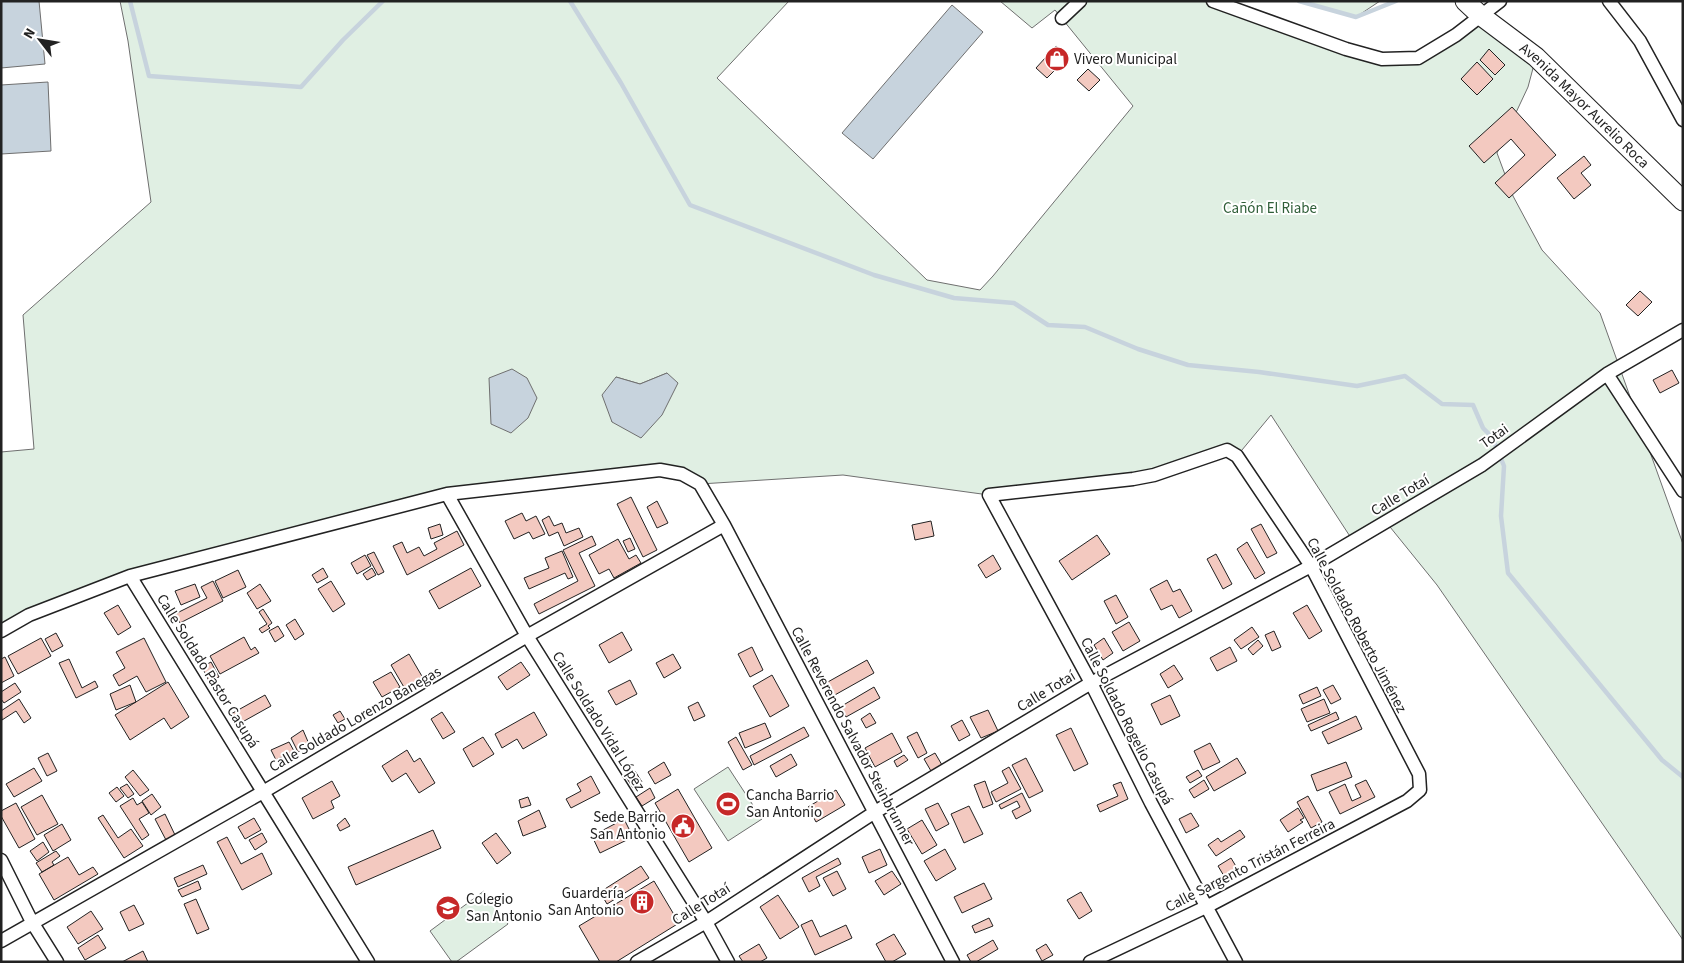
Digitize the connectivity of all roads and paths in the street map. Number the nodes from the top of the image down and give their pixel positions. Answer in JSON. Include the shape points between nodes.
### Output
{"nodes":[{"id":1,"x":1080,"y":1,"type":"edge"},
{"id":2,"x":1212,"y":1,"type":"edge"},
{"id":3,"x":1500,"y":1,"type":"edge"},
{"id":4,"x":1610,"y":1,"type":"edge"},
{"id":5,"x":1472,"y":8,"type":"edge"},
{"id":6,"x":1062,"y":18,"type":"dead end"},
{"id":7,"x":1683,"y":120,"type":"edge"},
{"id":8,"x":1683,"y":201,"type":"edge"},
{"id":9,"x":1683,"y":330,"type":"edge"},
{"id":10,"x":1607,"y":374,"type":"junction"},
{"id":11,"x":1237,"y":456,"type":"joint"},
{"id":12,"x":1482,"y":465,"type":"joint"},
{"id":13,"x":1683,"y":491,"type":"edge"},
{"id":14,"x":448,"y":494,"type":"junction"},
{"id":15,"x":724,"y":525,"type":"junction"},
{"id":16,"x":1311,"y":566,"type":"junction"},
{"id":17,"x":130,"y":576,"type":"junction"},
{"id":18,"x":1,"y":631,"type":"edge"},
{"id":19,"x":527,"y":636,"type":"junction"},
{"id":20,"x":1091,"y":683,"type":"junction"},
{"id":21,"x":1420,"y":790,"type":"joint"},
{"id":22,"x":263,"y":792,"type":"junction"},
{"id":23,"x":875,"y":812,"type":"junction"},
{"id":24,"x":1,"y":860,"type":"edge"},
{"id":25,"x":1208,"y":906,"type":"junction"},
{"id":26,"x":32,"y":922,"type":"junction"},
{"id":27,"x":706,"y":922,"type":"junction"},
{"id":28,"x":1,"y":941,"type":"edge"},
{"id":29,"x":57,"y":962,"type":"edge"},
{"id":30,"x":368,"y":962,"type":"edge"},
{"id":31,"x":637,"y":962,"type":"edge"},
{"id":32,"x":728,"y":962,"type":"edge"},
{"id":33,"x":953,"y":962,"type":"edge"},
{"id":34,"x":1090,"y":962,"type":"edge"},
{"id":35,"x":1236,"y":962,"type":"edge"}],
"edges":[{"from":1,"to":6,"type":"street"},
{"from":2,"to":5,"type":"street","via":[[1382,59],[1418,58],[1456,36]]},
{"from":3,"to":5,"type":"street"},
{"from":4,"to":7,"type":"street","via":[[1640,40]]},
{"from":5,"to":8,"type":"main road","name":"Avenida Mayor Aurelio Roca","via":[[1536,57]]},
{"from":9,"to":10,"type":"street","name":"Totai"},
{"from":10,"to":12,"type":"street","name":"Totai"},
{"from":10,"to":13,"type":"street"},
{"from":11,"to":16,"type":"street","name":"Calle Soldado Roberto Jiménez"},
{"from":11,"to":20,"type":"street","name":"Calle Soldado Rogelio Casupá","via":[[1227,450],[1133,479],[989,495]]},
{"from":12,"to":16,"type":"street","name":"Calle Totaí"},
{"from":14,"to":15,"type":"street","name":"Calle Reverendo Salvador Steinbrunner","via":[[660,470],[682,474],[700,484]]},
{"from":14,"to":17,"type":"street","name":"Calle Reverendo Salvador Steinbrunner"},
{"from":14,"to":19,"type":"street","name":"Calle Soldado Vidal López"},
{"from":15,"to":19,"type":"street","name":"Calle Soldado Lorenzo Banegas"},
{"from":15,"to":23,"type":"street","name":"Calle Reverendo Salvador Steinbrunner"},
{"from":16,"to":20,"type":"street","name":"Calle Totaí"},
{"from":16,"to":21,"type":"street","name":"Calle Soldado Roberto Jiménez","via":[[1418,774]]},
{"from":17,"to":18,"type":"street","name":"Calle Reverendo Salvador Steinbrunner","via":[[29,615]]},
{"from":17,"to":22,"type":"street","name":"Calle Soldado Pastor Casupá"},
{"from":19,"to":22,"type":"street","name":"Calle Soldado Lorenzo Banegas"},
{"from":19,"to":27,"type":"street","name":"Calle Soldado Vidal López"},
{"from":20,"to":23,"type":"street","name":"Calle Totaí"},
{"from":20,"to":25,"type":"street","name":"Calle Soldado Rogelio Casupá","via":[[1151,803]]},
{"from":21,"to":25,"type":"street","name":"Calle Sargento Tristán Ferreira","via":[[1407,801]]},
{"from":22,"to":26,"type":"street","name":"Calle Soldado Lorenzo Banegas"},
{"from":22,"to":30,"type":"street","name":"Calle Soldado Pastor Casupá"},
{"from":23,"to":27,"type":"street","name":"Calle Totaí"},
{"from":23,"to":33,"type":"street","name":"Calle Reverendo Salvador Steinbrunner"},
{"from":24,"to":26,"type":"street"},
{"from":25,"to":34,"type":"street","name":"Calle Sargento Tristán Ferreira"},
{"from":25,"to":35,"type":"street","name":"Calle Soldado Rogelio Casupá"},
{"from":26,"to":28,"type":"street","name":"Calle Soldado Lorenzo Banegas"},
{"from":26,"to":29,"type":"street"},
{"from":27,"to":31,"type":"street","name":"Calle Totaí"},
{"from":27,"to":32,"type":"street","name":"Calle Soldado Vidal López"}]}
